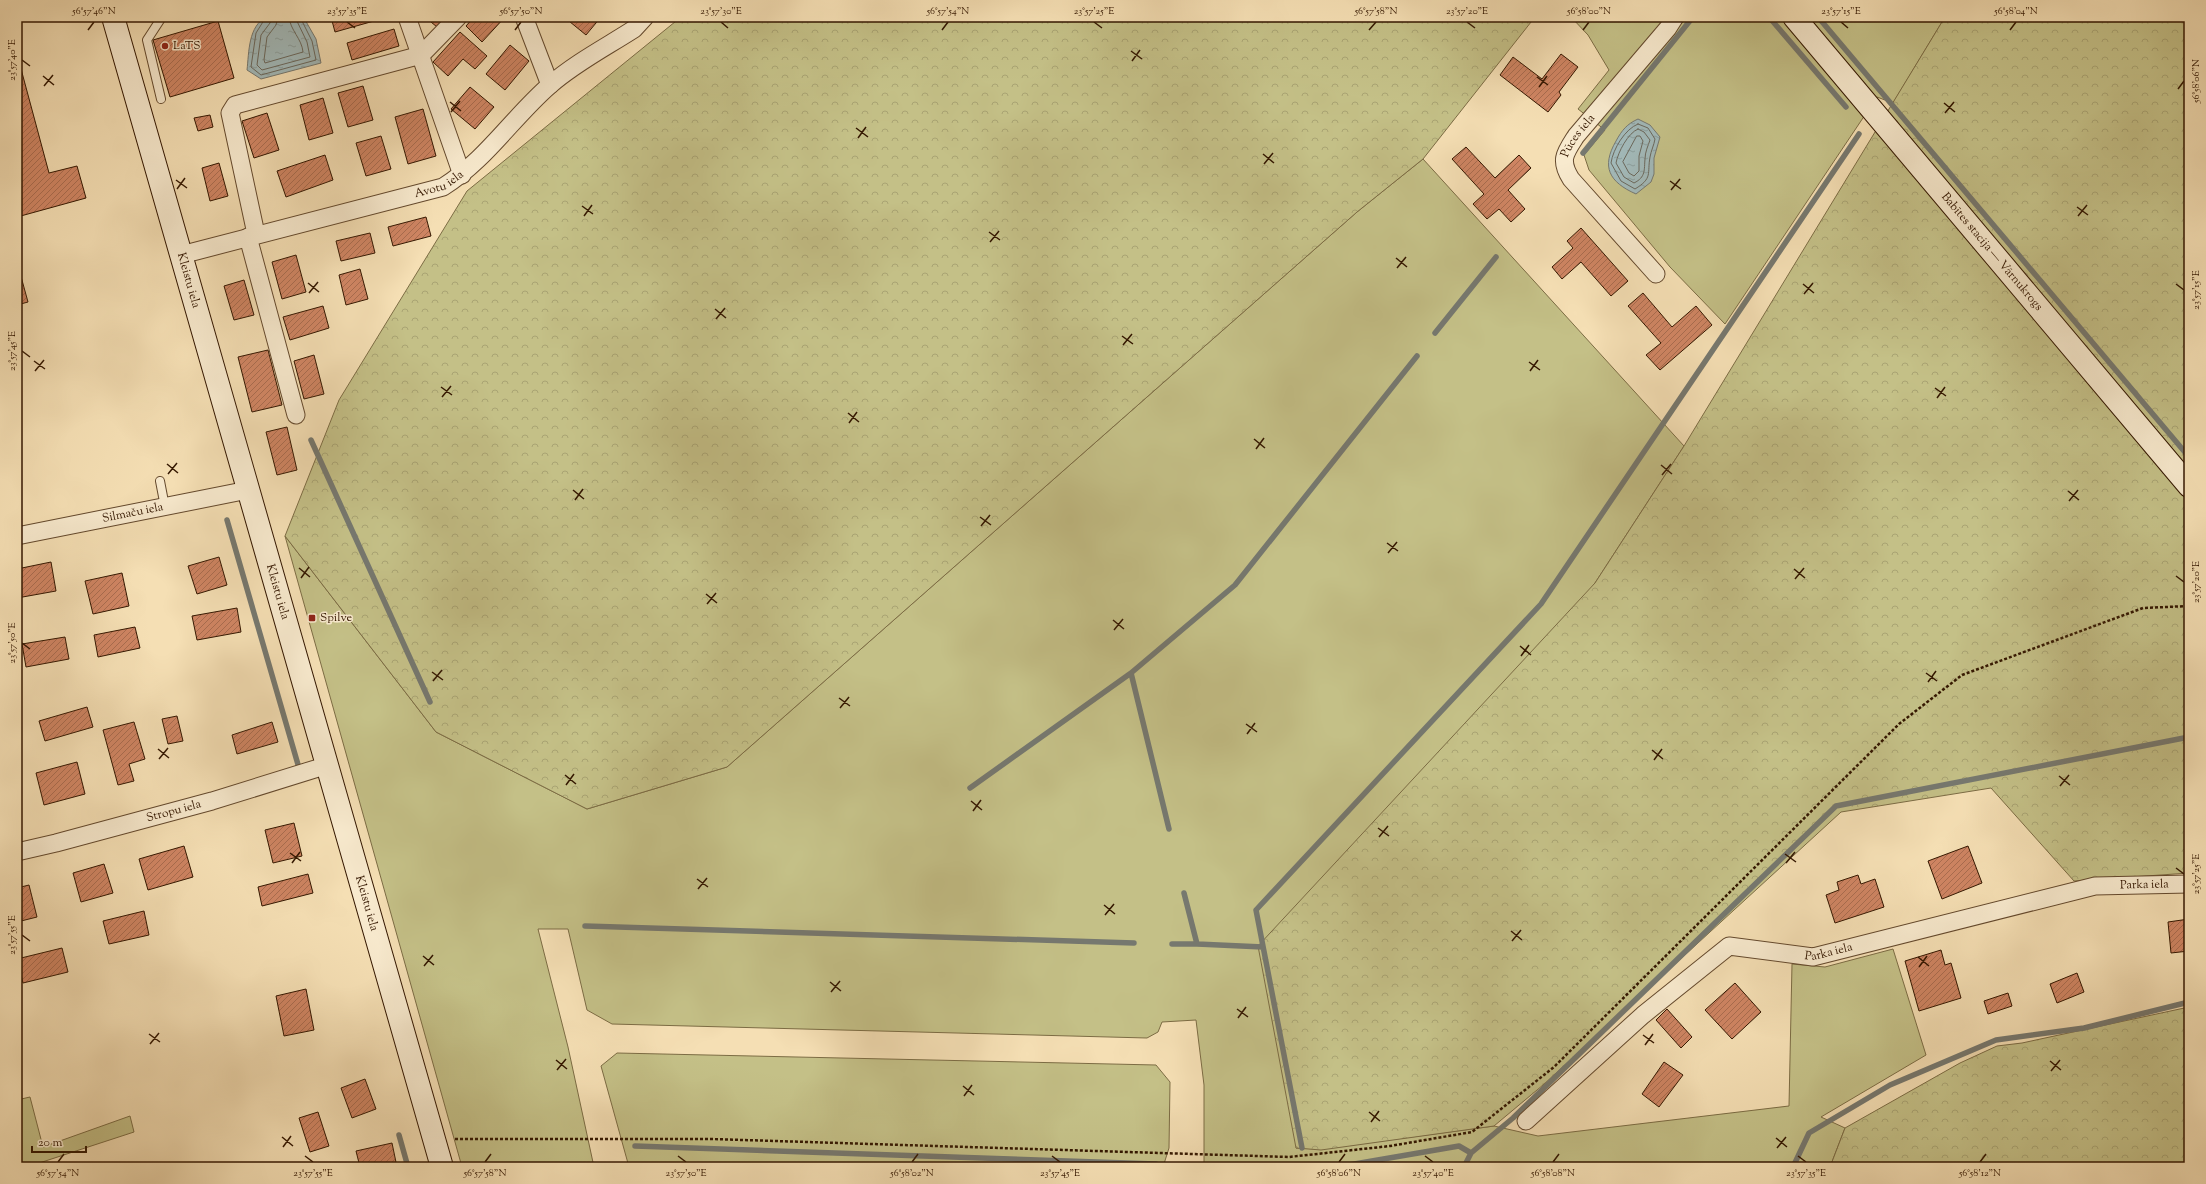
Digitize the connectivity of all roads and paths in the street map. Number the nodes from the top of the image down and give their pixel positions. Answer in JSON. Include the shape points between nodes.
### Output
{"nodes":[{"id":1,"x":113,"y":17,"type":"edge"},
{"id":2,"x":162,"y":17,"type":"edge"},
{"id":3,"x":407,"y":17,"type":"edge"},
{"id":4,"x":458,"y":17,"type":"edge"},
{"id":5,"x":524,"y":17,"type":"edge"},
{"id":6,"x":645,"y":17,"type":"edge"},
{"id":7,"x":1674,"y":17,"type":"edge"},
{"id":8,"x":1794,"y":17,"type":"edge"},
{"id":9,"x":421,"y":55,"type":"junction"},
{"id":10,"x":550,"y":84,"type":"junction"},
{"id":11,"x":162,"y":99,"type":"dead end"},
{"id":12,"x":462,"y":176,"type":"junction"},
{"id":13,"x":252,"y":236,"type":"junction"},
{"id":14,"x":181,"y":255,"type":"junction"},
{"id":15,"x":1656,"y":274,"type":"dead end"},
{"id":16,"x":296,"y":415,"type":"dead end"},
{"id":17,"x":160,"y":481,"type":"dead end"},
{"id":18,"x":2189,"y":486,"type":"edge"},
{"id":19,"x":248,"y":490,"type":"junction"},
{"id":20,"x":165,"y":507,"type":"junction"},
{"id":21,"x":17,"y":536,"type":"edge"},
{"id":22,"x":2189,"y":606,"type":"edge"},
{"id":23,"x":328,"y":765,"type":"junction"},
{"id":24,"x":17,"y":852,"type":"edge"},
{"id":25,"x":2189,"y":884,"type":"edge"},
{"id":26,"x":1526,"y":1121,"type":"dead end"},
{"id":27,"x":434,"y":1139,"type":"junction"},
{"id":28,"x":442,"y":1167,"type":"edge"}],
"edges":[{"from":1,"to":14,"type":"street","name":"Kleistu iela"},
{"from":2,"to":11,"type":"lane","via":[[147,40]]},
{"from":3,"to":9,"type":"street"},
{"from":4,"to":9,"type":"street"},
{"from":5,"to":10,"type":"street"},
{"from":6,"to":10,"type":"street","name":"Avotu iela","via":[[634,29]]},
{"from":7,"to":15,"type":"street","name":"Pūces iela","via":[[1668,28],[1576,136],[1566,151],[1564,160],[1565,169],[1571,179]]},
{"from":8,"to":18,"type":"street","name":"Babītes stacija — Vārnukrogs"},
{"from":9,"to":12,"type":"street"},
{"from":9,"to":13,"type":"street","via":[[235,105],[230,112]]},
{"from":10,"to":12,"type":"street","name":"Avotu iela"},
{"from":12,"to":13,"type":"street","name":"Avotu iela","via":[[443,187]]},
{"from":13,"to":14,"type":"street","name":"Avotu iela"},
{"from":13,"to":16,"type":"street"},
{"from":14,"to":19,"type":"street","name":"Kleistu iela"},
{"from":17,"to":20,"type":"lane"},
{"from":19,"to":20,"type":"street","name":"Silmaču iela"},
{"from":19,"to":23,"type":"street","name":"Kleistu iela"},
{"from":20,"to":21,"type":"street","name":"Silmaču iela"},
{"from":22,"to":27,"type":"path","via":[[2143,608],[1962,675],[1900,724],[1554,1067],[1472,1132],[1390,1146],[1289,1157],[711,1139]]},
{"from":23,"to":24,"type":"street","name":"Stropu iela","via":[[212,801]]},
{"from":23,"to":27,"type":"street","name":"Kleistu iela"},
{"from":25,"to":26,"type":"street","name":"Parka iela","via":[[2095,886],[1813,957],[1729,946],[1643,1015]]},
{"from":27,"to":28,"type":"street","name":"Kleistu iela"}]}
